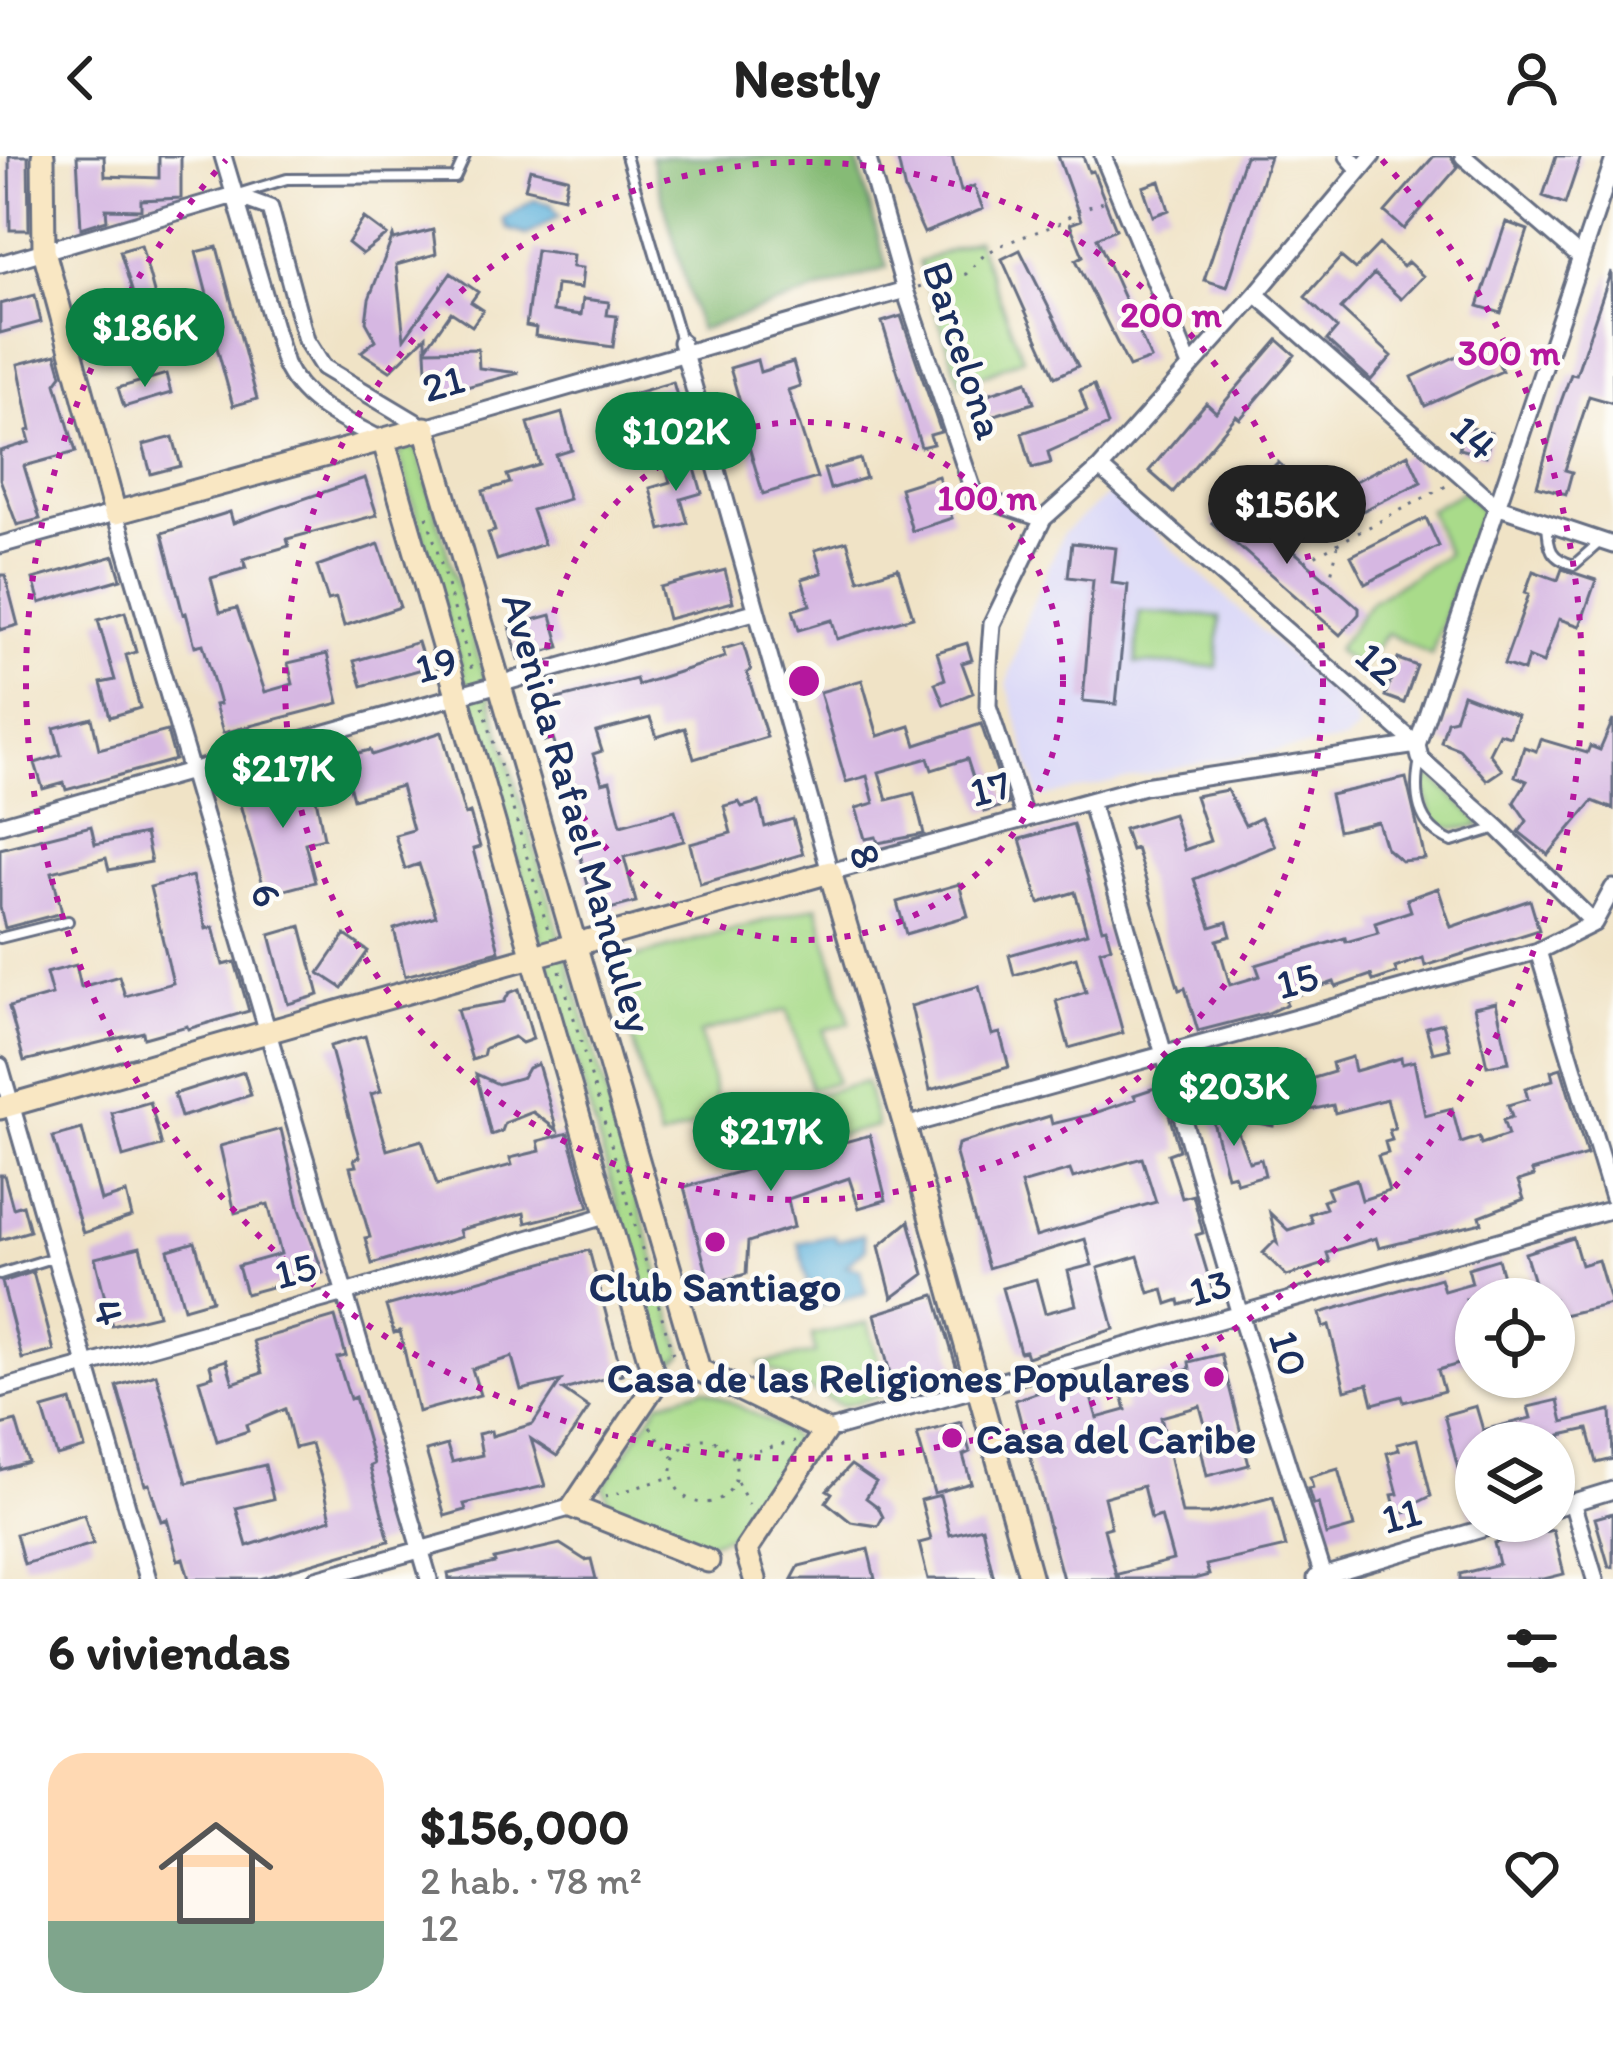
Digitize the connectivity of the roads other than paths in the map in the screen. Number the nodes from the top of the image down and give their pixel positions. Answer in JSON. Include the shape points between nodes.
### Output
{"nodes":[{"id":1,"x":43,"y":156,"type":"edge"},
{"id":2,"x":223,"y":156,"type":"edge"},
{"id":3,"x":465,"y":156,"type":"edge"},
{"id":4,"x":626,"y":156,"type":"edge"},
{"id":5,"x":867,"y":156,"type":"edge"},
{"id":6,"x":1103,"y":156,"type":"edge"},
{"id":7,"x":1348,"y":156,"type":"edge"},
{"id":8,"x":1372,"y":156,"type":"edge"},
{"id":9,"x":1463,"y":156,"type":"edge"},
{"id":10,"x":1613,"y":162,"type":"edge"},
{"id":11,"x":1360,"y":170,"type":"junction"},
{"id":12,"x":234,"y":195,"type":"junction"},
{"id":13,"x":44,"y":251,"type":"junction"},
{"id":14,"x":1580,"y":257,"type":"junction"},
{"id":15,"x":0,"y":264,"type":"edge"},
{"id":16,"x":905,"y":290,"type":"junction"},
{"id":17,"x":1256,"y":294,"type":"junction"},
{"id":18,"x":683,"y":349,"type":"junction"},
{"id":19,"x":1190,"y":366,"type":"junction"},
{"id":20,"x":425,"y":428,"type":"junction"},
{"id":21,"x":384,"y":442,"type":"junction"},
{"id":22,"x":1100,"y":468,"type":"junction"},
{"id":23,"x":1496,"y":506,"type":"junction"},
{"id":24,"x":115,"y":513,"type":"junction"},
{"id":25,"x":1043,"y":519,"type":"junction"},
{"id":26,"x":1547,"y":523,"type":"junction"},
{"id":27,"x":1607,"y":543,"type":"edge"},
{"id":28,"x":0,"y":545,"type":"edge"},
{"id":29,"x":754,"y":613,"type":"junction"},
{"id":30,"x":478,"y":690,"type":"junction"},
{"id":31,"x":1419,"y":751,"type":"junction"},
{"id":32,"x":192,"y":771,"type":"junction"},
{"id":33,"x":1090,"y":801,"type":"junction"},
{"id":34,"x":1025,"y":819,"type":"junction"},
{"id":35,"x":0,"y":825,"type":"edge"},
{"id":36,"x":1498,"y":827,"type":"junction"},
{"id":37,"x":830,"y":872,"type":"junction"},
{"id":38,"x":1613,"y":888,"type":"edge"},
{"id":39,"x":68,"y":921,"type":"dead end"},
{"id":40,"x":1594,"y":923,"type":"junction"},
{"id":41,"x":0,"y":938,"type":"edge"},
{"id":42,"x":554,"y":951,"type":"junction"},
{"id":43,"x":1538,"y":951,"type":"junction"},
{"id":44,"x":265,"y":1032,"type":"junction"},
{"id":45,"x":1162,"y":1054,"type":"junction"},
{"id":46,"x":0,"y":1066,"type":"edge"},
{"id":47,"x":6,"y":1106,"type":"edge"},
{"id":48,"x":905,"y":1126,"type":"junction"},
{"id":49,"x":1613,"y":1198,"type":"edge"},
{"id":50,"x":1613,"y":1209,"type":"edge"},
{"id":51,"x":608,"y":1215,"type":"junction"},
{"id":52,"x":55,"y":1257,"type":"junction"},
{"id":53,"x":0,"y":1274,"type":"edge"},
{"id":54,"x":345,"y":1293,"type":"junction"},
{"id":55,"x":1240,"y":1316,"type":"junction"},
{"id":56,"x":87,"y":1363,"type":"junction"},
{"id":57,"x":699,"y":1370,"type":"junction"},
{"id":58,"x":656,"y":1383,"type":"junction"},
{"id":59,"x":0,"y":1389,"type":"edge"},
{"id":60,"x":978,"y":1390,"type":"junction"},
{"id":61,"x":825,"y":1431,"type":"junction"},
{"id":62,"x":1613,"y":1490,"type":"edge"},
{"id":63,"x":1575,"y":1501,"type":"edge"},
{"id":64,"x":573,"y":1507,"type":"junction"},
{"id":65,"x":1575,"y":1512,"type":"edge"},
{"id":66,"x":1455,"y":1537,"type":"edge"},
{"id":67,"x":420,"y":1548,"type":"junction"},
{"id":68,"x":746,"y":1550,"type":"junction"},
{"id":69,"x":711,"y":1570,"type":"edge"},
{"id":70,"x":1320,"y":1578,"type":"edge"},
{"id":71,"x":148,"y":1579,"type":"edge"},
{"id":72,"x":316,"y":1579,"type":"edge"},
{"id":73,"x":430,"y":1579,"type":"edge"},
{"id":74,"x":755,"y":1579,"type":"edge"},
{"id":75,"x":1031,"y":1579,"type":"edge"},
{"id":76,"x":1595,"y":1579,"type":"edge"}],
"edges":[{"from":1,"to":13,"type":"main road","name":"6"},
{"from":2,"to":12,"type":"street"},
{"from":3,"to":12,"type":"lane","via":[[455,178],[287,179]]},
{"from":4,"to":18,"type":"lane","name":"8"},
{"from":5,"to":16,"type":"street","name":"Barcelona"},
{"from":6,"to":19,"type":"street"},
{"from":7,"to":11,"type":"street"},
{"from":8,"to":11,"type":"street"},
{"from":9,"to":14,"type":"street"},
{"from":10,"to":14,"type":"street"},
{"from":11,"to":17,"type":"street"},
{"from":12,"to":13,"type":"street"},
{"from":12,"to":20,"type":"street","via":[[270,208],[306,340],[322,367]]},
{"from":12,"to":21,"type":"street","via":[[295,386]]},
{"from":13,"to":15,"type":"street"},
{"from":13,"to":24,"type":"main road","name":"6"},
{"from":14,"to":23,"type":"street"},
{"from":16,"to":18,"type":"street","name":"21"},
{"from":16,"to":25,"type":"street","name":"Barcelona","via":[[975,496]]},
{"from":17,"to":19,"type":"street"},
{"from":17,"to":23,"type":"street","name":"14"},
{"from":18,"to":20,"type":"street","name":"21"},
{"from":18,"to":29,"type":"street","name":"8"},
{"from":19,"to":22,"type":"street"},
{"from":20,"to":21,"type":"main road","name":"21"},
{"from":20,"to":30,"type":"main road","name":"Avenida Rafael Manduley"},
{"from":21,"to":24,"type":"main road","name":"21"},
{"from":21,"to":30,"type":"main road","name":"Avenida Rafael Manduley"},
{"from":22,"to":25,"type":"street"},
{"from":22,"to":31,"type":"street","name":"12"},
{"from":23,"to":26,"type":"street","name":"14"},
{"from":23,"to":31,"type":"street"},
{"from":24,"to":28,"type":"street","name":"21"},
{"from":24,"to":32,"type":"street","name":"6"},
{"from":25,"to":34,"type":"street","via":[[992,624],[988,706]]},
{"from":26,"to":27,"type":"street","name":"14"},
{"from":26,"to":27,"type":"lane","via":[[1557,560],[1574,565]]},
{"from":29,"to":30,"type":"street","name":"19"},
{"from":29,"to":37,"type":"street","name":"8"},
{"from":30,"to":32,"type":"street","name":"19"},
{"from":30,"to":42,"type":"main road","name":"Avenida Rafael Manduley"},
{"from":30,"to":42,"type":"main road","name":"Avenida Rafael Manduley"},
{"from":31,"to":33,"type":"street","name":"17","via":[[1144,786]]},
{"from":31,"to":36,"type":"street","name":"12"},
{"from":31,"to":36,"type":"lane","via":[[1420,814],[1434,834],[1452,842]]},
{"from":32,"to":35,"type":"street","name":"19"},
{"from":32,"to":44,"type":"street","name":"6"},
{"from":33,"to":34,"type":"street","name":"17"},
{"from":33,"to":45,"type":"street","name":"10"},
{"from":34,"to":37,"type":"street","name":"17"},
{"from":36,"to":40,"type":"street","name":"12"},
{"from":37,"to":42,"type":"main road","name":"17"},
{"from":37,"to":48,"type":"main road","name":"8"},
{"from":38,"to":40,"type":"street"},
{"from":39,"to":41,"type":"lane"},
{"from":40,"to":43,"type":"street","name":"15"},
{"from":42,"to":44,"type":"main road","name":"17"},
{"from":42,"to":51,"type":"main road","name":"Avenida Rafael Manduley"},
{"from":42,"to":57,"type":"main road","name":"Avenida Rafael Manduley"},
{"from":43,"to":45,"type":"street","name":"15"},
{"from":43,"to":49,"type":"street"},
{"from":44,"to":47,"type":"main road","name":"17"},
{"from":44,"to":54,"type":"street","name":"6"},
{"from":45,"to":48,"type":"street","name":"15"},
{"from":45,"to":55,"type":"street","name":"10"},
{"from":46,"to":47,"type":"street","name":"4"},
{"from":47,"to":52,"type":"street","name":"4"},
{"from":48,"to":60,"type":"main road","name":"8"},
{"from":50,"to":55,"type":"street","name":"13"},
{"from":51,"to":54,"type":"street","name":"15"},
{"from":51,"to":58,"type":"main road","name":"Avenida Rafael Manduley"},
{"from":52,"to":53,"type":"lane"},
{"from":52,"to":56,"type":"street","name":"4"},
{"from":54,"to":56,"type":"street","name":"15"},
{"from":54,"to":67,"type":"street","name":"6"},
{"from":55,"to":60,"type":"street","name":"13"},
{"from":55,"to":70,"type":"street","name":"10"},
{"from":56,"to":59,"type":"street","name":"15"},
{"from":56,"to":71,"type":"street","name":"4"},
{"from":57,"to":58,"type":"main road"},
{"from":57,"to":61,"type":"main road"},
{"from":58,"to":64,"type":"main road"},
{"from":60,"to":61,"type":"street","name":"13"},
{"from":60,"to":75,"type":"main road","name":"8"},
{"from":61,"to":68,"type":"main road"},
{"from":62,"to":63,"type":"street"},
{"from":64,"to":67,"type":"street"},
{"from":64,"to":69,"type":"main road"},
{"from":65,"to":76,"type":"street"},
{"from":66,"to":70,"type":"street","name":"11"},
{"from":67,"to":72,"type":"street"},
{"from":67,"to":73,"type":"street","name":"6"},
{"from":68,"to":69,"type":"main road"},
{"from":68,"to":74,"type":"main road"}]}
